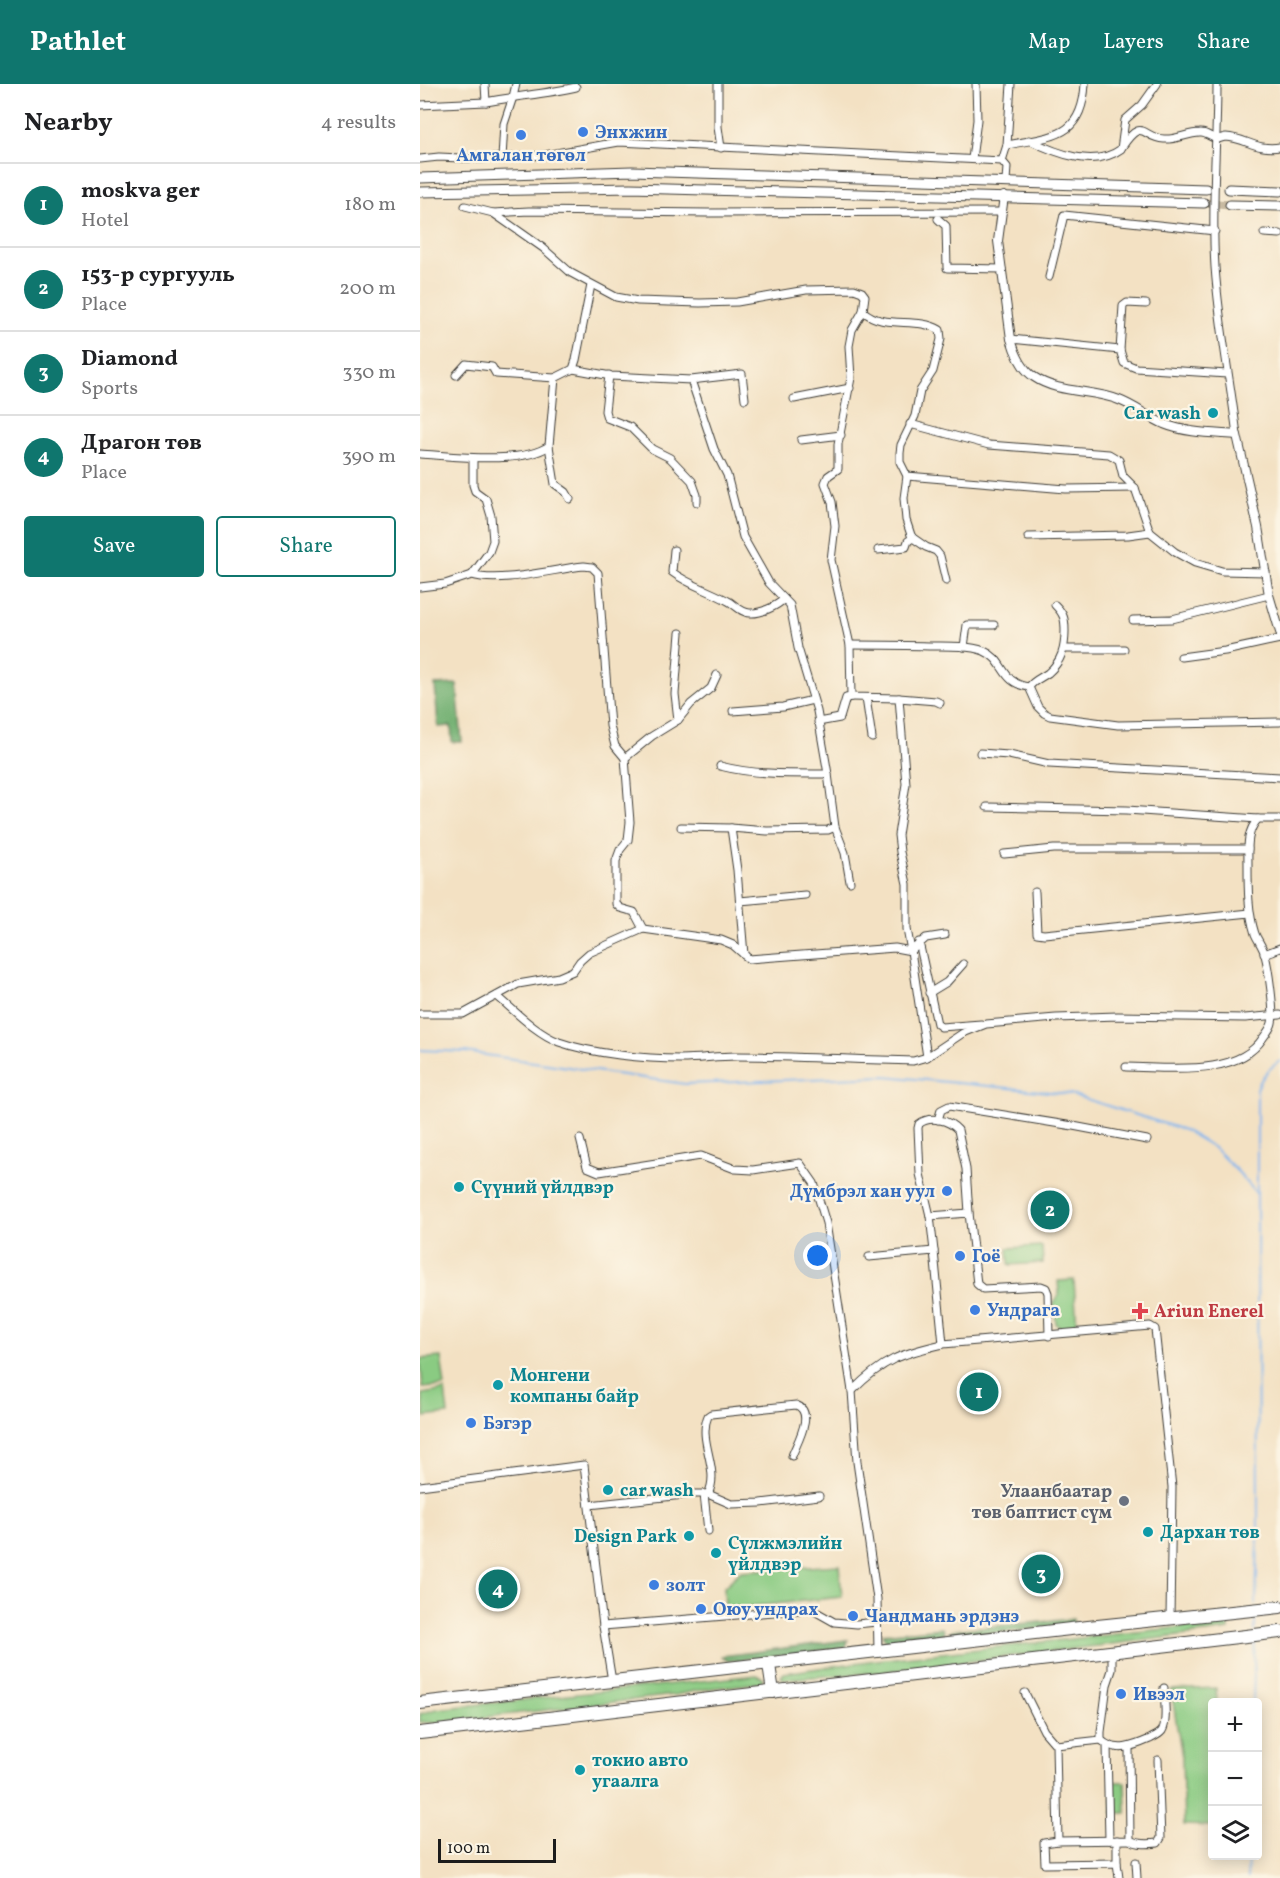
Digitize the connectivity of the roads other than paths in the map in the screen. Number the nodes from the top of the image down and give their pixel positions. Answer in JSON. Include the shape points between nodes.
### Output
{"nodes":[{"id":1,"x":484,"y":84,"type":"edge"},
{"id":2,"x":516,"y":84,"type":"edge"},
{"id":3,"x":718,"y":84,"type":"edge"},
{"id":4,"x":976,"y":84,"type":"edge"},
{"id":5,"x":1011,"y":84,"type":"edge"},
{"id":6,"x":1085,"y":84,"type":"edge"},
{"id":7,"x":1157,"y":84,"type":"edge"},
{"id":8,"x":1217,"y":84,"type":"edge"},
{"id":9,"x":576,"y":87,"type":"dead end"},
{"id":10,"x":513,"y":97,"type":"junction"},
{"id":11,"x":486,"y":102,"type":"junction"},
{"id":12,"x":420,"y":105,"type":"edge"},
{"id":13,"x":1217,"y":139,"type":"junction"},
{"id":14,"x":1029,"y":140,"type":"junction"},
{"id":15,"x":1008,"y":145,"type":"junction"},
{"id":16,"x":1280,"y":147,"type":"edge"},
{"id":17,"x":721,"y":148,"type":"junction"},
{"id":18,"x":1120,"y":149,"type":"junction"},
{"id":19,"x":502,"y":158,"type":"junction"},
{"id":20,"x":420,"y":159,"type":"edge"},
{"id":21,"x":972,"y":159,"type":"junction"},
{"id":22,"x":1002,"y":161,"type":"junction"},
{"id":23,"x":420,"y":178,"type":"edge"},
{"id":24,"x":1006,"y":181,"type":"junction"},
{"id":25,"x":1206,"y":189,"type":"dead end"},
{"id":26,"x":1229,"y":189,"type":"dead end"},
{"id":27,"x":1280,"y":190,"type":"edge"},
{"id":28,"x":420,"y":192,"type":"edge"},
{"id":29,"x":1004,"y":196,"type":"junction"},
{"id":30,"x":1204,"y":203,"type":"tunnel mouth"},
{"id":31,"x":1230,"y":205,"type":"tunnel mouth"},
{"id":32,"x":465,"y":206,"type":"dead end"},
{"id":33,"x":1280,"y":206,"type":"edge"},
{"id":34,"x":1002,"y":212,"type":"junction"},
{"id":35,"x":493,"y":213,"type":"junction"},
{"id":36,"x":938,"y":219,"type":"dead end"},
{"id":37,"x":1215,"y":231,"type":"junction"},
{"id":38,"x":1264,"y":233,"type":"dead end"},
{"id":39,"x":1280,"y":234,"type":"edge"},
{"id":40,"x":1002,"y":269,"type":"junction"},
{"id":41,"x":1049,"y":277,"type":"dead end"},
{"id":42,"x":591,"y":285,"type":"junction"},
{"id":43,"x":1146,"y":304,"type":"dead end"},
{"id":44,"x":862,"y":311,"type":"junction"},
{"id":45,"x":1011,"y":339,"type":"junction"},
{"id":46,"x":1120,"y":350,"type":"junction"},
{"id":47,"x":573,"y":369,"type":"junction"},
{"id":48,"x":1227,"y":374,"type":"junction"},
{"id":49,"x":456,"y":375,"type":"dead end"},
{"id":50,"x":609,"y":375,"type":"junction"},
{"id":51,"x":555,"y":378,"type":"junction"},
{"id":52,"x":691,"y":380,"type":"junction"},
{"id":53,"x":850,"y":388,"type":"junction"},
{"id":54,"x":745,"y":399,"type":"dead end"},
{"id":55,"x":794,"y":399,"type":"dead end"},
{"id":56,"x":910,"y":424,"type":"junction"},
{"id":57,"x":841,"y":435,"type":"junction"},
{"id":58,"x":1237,"y":435,"type":"junction"},
{"id":59,"x":801,"y":440,"type":"dead end"},
{"id":60,"x":549,"y":446,"type":"junction"},
{"id":61,"x":420,"y":454,"type":"edge"},
{"id":62,"x":473,"y":458,"type":"junction"},
{"id":63,"x":907,"y":477,"type":"junction"},
{"id":64,"x":1136,"y":488,"type":"junction"},
{"id":65,"x":570,"y":499,"type":"dead end"},
{"id":66,"x":697,"y":502,"type":"dead end"},
{"id":67,"x":1150,"y":532,"type":"junction"},
{"id":68,"x":1028,"y":537,"type":"dead end"},
{"id":69,"x":913,"y":538,"type":"junction"},
{"id":70,"x":674,"y":550,"type":"dead end"},
{"id":71,"x":878,"y":550,"type":"dead end"},
{"id":72,"x":1266,"y":572,"type":"junction"},
{"id":73,"x":472,"y":575,"type":"junction"},
{"id":74,"x":946,"y":581,"type":"dead end"},
{"id":75,"x":420,"y":587,"type":"edge"},
{"id":76,"x":1269,"y":595,"type":"junction"},
{"id":77,"x":784,"y":599,"type":"junction"},
{"id":78,"x":1055,"y":605,"type":"dead end"},
{"id":79,"x":1133,"y":620,"type":"dead end"},
{"id":80,"x":994,"y":625,"type":"dead end"},
{"id":81,"x":1280,"y":632,"type":"edge"},
{"id":82,"x":680,"y":633,"type":"dead end"},
{"id":83,"x":1280,"y":639,"type":"edge"},
{"id":84,"x":850,"y":645,"type":"junction"},
{"id":85,"x":964,"y":647,"type":"junction"},
{"id":86,"x":1065,"y":649,"type":"junction"},
{"id":87,"x":1124,"y":649,"type":"dead end"},
{"id":88,"x":1181,"y":657,"type":"dead end"},
{"id":89,"x":717,"y":675,"type":"dead end"},
{"id":90,"x":1029,"y":687,"type":"junction"},
{"id":91,"x":851,"y":697,"type":"junction"},
{"id":92,"x":866,"y":698,"type":"junction"},
{"id":93,"x":899,"y":698,"type":"junction"},
{"id":94,"x":813,"y":700,"type":"junction"},
{"id":95,"x":940,"y":703,"type":"dead end"},
{"id":96,"x":733,"y":711,"type":"dead end"},
{"id":97,"x":678,"y":720,"type":"junction"},
{"id":98,"x":819,"y":722,"type":"junction"},
{"id":99,"x":1280,"y":722,"type":"edge"},
{"id":100,"x":872,"y":738,"type":"dead end"},
{"id":101,"x":980,"y":753,"type":"dead end"},
{"id":102,"x":625,"y":758,"type":"junction"},
{"id":103,"x":720,"y":766,"type":"dead end"},
{"id":104,"x":828,"y":774,"type":"junction"},
{"id":105,"x":1280,"y":777,"type":"edge"},
{"id":106,"x":987,"y":807,"type":"dead end"},
{"id":107,"x":1258,"y":819,"type":"junction"},
{"id":108,"x":1280,"y":819,"type":"edge"},
{"id":109,"x":835,"y":826,"type":"junction"},
{"id":110,"x":681,"y":827,"type":"dead end"},
{"id":111,"x":731,"y":828,"type":"junction"},
{"id":112,"x":1248,"y":849,"type":"junction"},
{"id":113,"x":1004,"y":854,"type":"dead end"},
{"id":114,"x":850,"y":882,"type":"dead end"},
{"id":115,"x":1035,"y":892,"type":"dead end"},
{"id":116,"x":805,"y":895,"type":"dead end"},
{"id":117,"x":740,"y":901,"type":"junction"},
{"id":118,"x":1250,"y":913,"type":"junction"},
{"id":119,"x":643,"y":929,"type":"junction"},
{"id":120,"x":945,"y":935,"type":"dead end"},
{"id":121,"x":920,"y":942,"type":"junction"},
{"id":122,"x":1280,"y":948,"type":"edge"},
{"id":123,"x":911,"y":951,"type":"junction"},
{"id":124,"x":1264,"y":954,"type":"junction"},
{"id":125,"x":744,"y":955,"type":"junction"},
{"id":126,"x":963,"y":964,"type":"dead end"},
{"id":127,"x":929,"y":993,"type":"junction"},
{"id":128,"x":497,"y":996,"type":"junction"},
{"id":129,"x":420,"y":1014,"type":"edge"},
{"id":130,"x":1276,"y":1015,"type":"edge"},
{"id":131,"x":986,"y":1024,"type":"junction"},
{"id":132,"x":927,"y":1057,"type":"junction"},
{"id":133,"x":1126,"y":1067,"type":"dead end"},
{"id":134,"x":938,"y":1120,"type":"junction"},
{"id":135,"x":580,"y":1139,"type":"dead end"},
{"id":136,"x":1147,"y":1140,"type":"dead end"},
{"id":137,"x":969,"y":1213,"type":"junction"},
{"id":138,"x":930,"y":1216,"type":"junction"},
{"id":139,"x":934,"y":1251,"type":"junction"},
{"id":140,"x":869,"y":1257,"type":"dead end"},
{"id":141,"x":1049,"y":1336,"type":"junction"},
{"id":142,"x":943,"y":1344,"type":"junction"},
{"id":143,"x":852,"y":1391,"type":"junction"},
{"id":144,"x":792,"y":1456,"type":"dead end"},
{"id":145,"x":420,"y":1486,"type":"edge"},
{"id":146,"x":706,"y":1494,"type":"junction"},
{"id":147,"x":819,"y":1496,"type":"dead end"},
{"id":148,"x":589,"y":1505,"type":"junction"},
{"id":149,"x":708,"y":1531,"type":"dead end"},
{"id":150,"x":1280,"y":1607,"type":"edge"},
{"id":151,"x":1170,"y":1618,"type":"junction"},
{"id":152,"x":876,"y":1622,"type":"junction"},
{"id":153,"x":603,"y":1626,"type":"junction"},
{"id":154,"x":1280,"y":1632,"type":"edge"},
{"id":155,"x":878,"y":1652,"type":"junction"},
{"id":156,"x":1112,"y":1652,"type":"junction"},
{"id":157,"x":769,"y":1665,"type":"junction"},
{"id":158,"x":612,"y":1681,"type":"junction"},
{"id":159,"x":1164,"y":1688,"type":"dead end"},
{"id":160,"x":773,"y":1692,"type":"junction"},
{"id":161,"x":1025,"y":1693,"type":"dead end"},
{"id":162,"x":420,"y":1703,"type":"edge"},
{"id":163,"x":420,"y":1733,"type":"edge"},
{"id":164,"x":1104,"y":1742,"type":"junction"},
{"id":165,"x":1056,"y":1746,"type":"junction"},
{"id":166,"x":1129,"y":1748,"type":"junction"},
{"id":167,"x":1158,"y":1760,"type":"dead end"},
{"id":168,"x":1058,"y":1840,"type":"junction"},
{"id":169,"x":1109,"y":1840,"type":"junction"},
{"id":170,"x":1117,"y":1840,"type":"junction"},
{"id":171,"x":1131,"y":1840,"type":"junction"},
{"id":172,"x":1136,"y":1862,"type":"dead end"},
{"id":173,"x":1117,"y":1863,"type":"junction"},
{"id":174,"x":1119,"y":1878,"type":"edge"},
{"id":175,"x":1137,"y":1878,"type":"edge"}],
"edges":[{"from":1,"to":11,"type":"street"},
{"from":2,"to":10,"type":"street"},
{"from":3,"to":17,"type":"street"},
{"from":4,"to":21,"type":"street"},
{"from":5,"to":15,"type":"street"},
{"from":6,"to":14,"type":"street","via":[[1081,112],[1070,128]]},
{"from":7,"to":18,"type":"street","via":[[1125,120]]},
{"from":8,"to":13,"type":"street"},
{"from":9,"to":10,"type":"street"},
{"from":10,"to":11,"type":"street"},
{"from":10,"to":19,"type":"street","via":[[504,124]]},
{"from":11,"to":12,"type":"street"},
{"from":13,"to":16,"type":"street","via":[[1226,137],[1252,146]]},
{"from":13,"to":18,"type":"street","via":[[1202,132],[1164,140],[1137,131]]},
{"from":13,"to":37,"type":"street"},
{"from":14,"to":15,"type":"street"},
{"from":14,"to":18,"type":"street","via":[[1079,158],[1110,156]]},
{"from":15,"to":22,"type":"street"},
{"from":17,"to":19,"type":"street","via":[[619,142]]},
{"from":17,"to":21,"type":"street"},
{"from":19,"to":20,"type":"street"},
{"from":21,"to":22,"type":"street"},
{"from":22,"to":24,"type":"street","via":[[1007,167]]},
{"from":23,"to":24,"type":"main road","via":[[632,171]]},
{"from":24,"to":25,"type":"main road"},
{"from":26,"to":27,"type":"main road"},
{"from":28,"to":29,"type":"main road","via":[[630,188]]},
{"from":29,"to":30,"type":"main road"},
{"from":29,"to":34,"type":"street"},
{"from":31,"to":33,"type":"main road"},
{"from":32,"to":35,"type":"street"},
{"from":34,"to":35,"type":"street"},
{"from":34,"to":40,"type":"street"},
{"from":35,"to":42,"type":"street"},
{"from":36,"to":40,"type":"street","via":[[946,226],[947,268]]},
{"from":37,"to":41,"type":"street","via":[[1064,215]]},
{"from":37,"to":48,"type":"street"},
{"from":38,"to":39,"type":"street"},
{"from":40,"to":45,"type":"street"},
{"from":42,"to":44,"type":"street","via":[[616,297],[638,301],[700,303],[737,302],[806,290],[854,289],[865,296]]},
{"from":42,"to":47,"type":"street"},
{"from":43,"to":46,"type":"street","via":[[1123,306]]},
{"from":44,"to":53,"type":"street","via":[[849,346]]},
{"from":44,"to":56,"type":"street","via":[[879,321],[931,325],[940,330],[933,371],[920,392]]},
{"from":45,"to":46,"type":"street"},
{"from":45,"to":58,"type":"street","via":[[1022,365],[1048,384],[1119,399],[1180,429]]},
{"from":46,"to":48,"type":"street","via":[[1124,363],[1136,368]]},
{"from":47,"to":50,"type":"street"},
{"from":47,"to":51,"type":"street"},
{"from":48,"to":58,"type":"street"},
{"from":49,"to":51,"type":"street","via":[[466,364],[492,367],[496,374]]},
{"from":50,"to":52,"type":"street"},
{"from":50,"to":66,"type":"street","via":[[607,418],[630,427],[652,449],[670,458],[692,481]]},
{"from":51,"to":60,"type":"street"},
{"from":52,"to":54,"type":"street","via":[[742,374]]},
{"from":52,"to":77,"type":"street","via":[[727,475],[743,537],[769,583]]},
{"from":53,"to":55,"type":"street"},
{"from":53,"to":57,"type":"street"},
{"from":56,"to":63,"type":"street","via":[[900,453]]},
{"from":56,"to":64,"type":"street","via":[[989,446],[1109,454],[1119,460],[1123,476]]},
{"from":57,"to":59,"type":"street"},
{"from":57,"to":84,"type":"street","via":[[838,469],[825,483],[835,526],[831,560]]},
{"from":58,"to":72,"type":"street"},
{"from":60,"to":62,"type":"street","via":[[540,452]]},
{"from":60,"to":65,"type":"street","via":[[555,484]]},
{"from":61,"to":62,"type":"street"},
{"from":62,"to":73,"type":"street","via":[[473,485],[486,499],[493,541]]},
{"from":63,"to":64,"type":"street","via":[[1066,489]]},
{"from":63,"to":69,"type":"street","via":[[906,520]]},
{"from":64,"to":67,"type":"street"},
{"from":67,"to":68,"type":"street"},
{"from":67,"to":72,"type":"street","via":[[1195,563],[1236,573]]},
{"from":69,"to":71,"type":"street","via":[[906,548]]},
{"from":69,"to":74,"type":"street","via":[[940,556]]},
{"from":70,"to":77,"type":"street","via":[[672,572],[743,611],[756,612]]},
{"from":72,"to":76,"type":"street"},
{"from":73,"to":75,"type":"street"},
{"from":73,"to":102,"type":"street","via":[[483,579],[584,566],[598,573],[610,726],[615,746]]},
{"from":76,"to":79,"type":"street","via":[[1172,619]]},
{"from":76,"to":81,"type":"street"},
{"from":77,"to":94,"type":"street","via":[[790,605]]},
{"from":78,"to":86,"type":"street","via":[[1065,618]]},
{"from":80,"to":85,"type":"street","via":[[967,625]]},
{"from":82,"to":97,"type":"street","via":[[675,694]]},
{"from":83,"to":88,"type":"street"},
{"from":84,"to":85,"type":"street"},
{"from":84,"to":91,"type":"street"},
{"from":85,"to":90,"type":"street","via":[[994,656],[1017,686]]},
{"from":86,"to":87,"type":"street"},
{"from":86,"to":90,"type":"street","via":[[1054,666]]},
{"from":89,"to":97,"type":"street","via":[[711,688]]},
{"from":90,"to":99,"type":"street","via":[[1038,707],[1050,716],[1118,725]]},
{"from":91,"to":92,"type":"street"},
{"from":91,"to":98,"type":"street","via":[[846,698],[840,718]]},
{"from":92,"to":93,"type":"street"},
{"from":92,"to":100,"type":"street"},
{"from":93,"to":95,"type":"street"},
{"from":93,"to":123,"type":"street","via":[[906,784],[898,835],[907,884]]},
{"from":94,"to":96,"type":"street"},
{"from":94,"to":98,"type":"street"},
{"from":97,"to":102,"type":"street"},
{"from":98,"to":104,"type":"street"},
{"from":101,"to":105,"type":"street","via":[[1049,764]]},
{"from":102,"to":119,"type":"street","via":[[630,822],[628,840],[616,861],[616,904],[634,912]]},
{"from":103,"to":104,"type":"street","via":[[783,774]]},
{"from":104,"to":109,"type":"street"},
{"from":106,"to":107,"type":"street","via":[[1127,810]]},
{"from":107,"to":108,"type":"street"},
{"from":107,"to":112,"type":"street","via":[[1250,828]]},
{"from":109,"to":111,"type":"street","via":[[828,830]]},
{"from":109,"to":114,"type":"street"},
{"from":110,"to":111,"type":"street"},
{"from":111,"to":117,"type":"street"},
{"from":112,"to":113,"type":"street","via":[[1054,849]]},
{"from":112,"to":118,"type":"street"},
{"from":115,"to":118,"type":"street","via":[[1037,933],[1044,934]]},
{"from":116,"to":117,"type":"street"},
{"from":117,"to":125,"type":"street"},
{"from":118,"to":124,"type":"street"},
{"from":119,"to":125,"type":"street","via":[[721,940]]},
{"from":119,"to":128,"type":"street","via":[[589,953],[573,971],[518,984]]},
{"from":120,"to":121,"type":"street"},
{"from":121,"to":123,"type":"street"},
{"from":121,"to":127,"type":"street"},
{"from":122,"to":124,"type":"street"},
{"from":123,"to":125,"type":"street","via":[[895,948],[749,959]]},
{"from":123,"to":132,"type":"street"},
{"from":124,"to":130,"type":"street"},
{"from":126,"to":127,"type":"street","via":[[947,982]]},
{"from":127,"to":131,"type":"street","via":[[941,1027]]},
{"from":128,"to":129,"type":"street","via":[[463,1014]]},
{"from":128,"to":132,"type":"street","via":[[545,1035],[560,1042],[650,1058],[795,1056],[913,1061]]},
{"from":130,"to":131,"type":"street","via":[[1087,1017]]},
{"from":130,"to":133,"type":"street","via":[[1260,1043],[1245,1056],[1229,1062],[1205,1067]]},
{"from":131,"to":132,"type":"street","via":[[963,1033]]},
{"from":134,"to":136,"type":"street","via":[[941,1110],[949,1106]]},
{"from":134,"to":137,"type":"street","via":[[958,1130]]},
{"from":134,"to":138,"type":"street","via":[[922,1121],[918,1128],[920,1174]]},
{"from":135,"to":143,"type":"street","via":[[587,1167],[599,1172],[701,1156],[735,1169],[800,1164],[814,1183],[826,1223]]},
{"from":137,"to":138,"type":"street"},
{"from":137,"to":141,"type":"street","via":[[977,1284],[983,1289],[1046,1288]]},
{"from":138,"to":139,"type":"street"},
{"from":139,"to":140,"type":"street"},
{"from":139,"to":142,"type":"street"},
{"from":141,"to":142,"type":"street"},
{"from":141,"to":151,"type":"street","via":[[1150,1326],[1155,1329],[1172,1486]]},
{"from":142,"to":143,"type":"street","via":[[902,1353],[876,1368]]},
{"from":143,"to":152,"type":"street","via":[[857,1462],[877,1599]]},
{"from":144,"to":146,"type":"street","via":[[804,1426],[801,1407],[711,1414],[705,1428],[712,1481]]},
{"from":145,"to":148,"type":"street","via":[[584,1465]]},
{"from":146,"to":147,"type":"street","via":[[731,1504]]},
{"from":146,"to":148,"type":"street"},
{"from":146,"to":149,"type":"street"},
{"from":148,"to":153,"type":"street"},
{"from":150,"to":151,"type":"highway"},
{"from":151,"to":155,"type":"highway"},
{"from":152,"to":153,"type":"street","via":[[834,1622],[811,1609]]},
{"from":152,"to":155,"type":"street"},
{"from":153,"to":158,"type":"street"},
{"from":154,"to":156,"type":"highway"},
{"from":155,"to":157,"type":"highway"},
{"from":156,"to":160,"type":"highway"},
{"from":156,"to":164,"type":"street","via":[[1112,1670],[1104,1698]]},
{"from":157,"to":158,"type":"highway"},
{"from":157,"to":160,"type":"highway"},
{"from":158,"to":162,"type":"highway"},
{"from":159,"to":166,"type":"street","via":[[1162,1731]]},
{"from":160,"to":163,"type":"highway"},
{"from":161,"to":165,"type":"street"},
{"from":164,"to":165,"type":"street"},
{"from":164,"to":166,"type":"street"},
{"from":164,"to":169,"type":"street"},
{"from":165,"to":168,"type":"street"},
{"from":166,"to":171,"type":"street"},
{"from":167,"to":171,"type":"street","via":[[1160,1841]]},
{"from":168,"to":169,"type":"street"},
{"from":168,"to":173,"type":"street","via":[[1044,1842],[1045,1864]]},
{"from":169,"to":170,"type":"street"},
{"from":170,"to":171,"type":"street"},
{"from":170,"to":173,"type":"street"},
{"from":172,"to":175,"type":"street"},
{"from":173,"to":174,"type":"street"}]}
